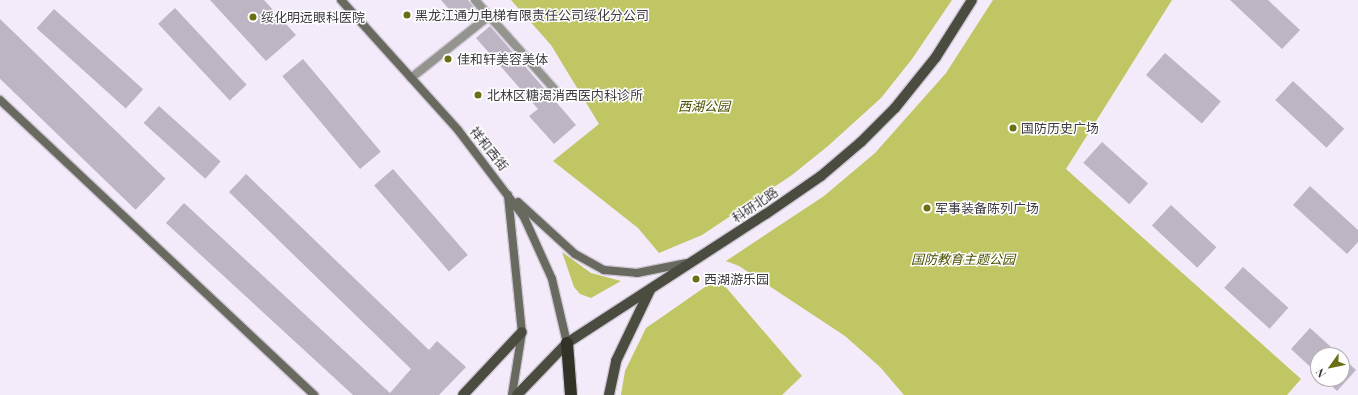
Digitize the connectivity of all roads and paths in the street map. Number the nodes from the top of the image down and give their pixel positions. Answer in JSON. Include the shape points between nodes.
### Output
{"nodes":[{"id":1,"x":341,"y":0,"type":"edge"},
{"id":2,"x":475,"y":0,"type":"edge"},
{"id":3,"x":972,"y":0,"type":"edge"},
{"id":4,"x":489,"y":16,"type":"junction"},
{"id":5,"x":411,"y":78,"type":"junction"},
{"id":6,"x":556,"y":91,"type":"dead end"},
{"id":7,"x":0,"y":100,"type":"edge"},
{"id":8,"x":507,"y":192,"type":"junction"},
{"id":9,"x":692,"y":262,"type":"junction"},
{"id":10,"x":650,"y":289,"type":"junction"},
{"id":11,"x":522,"y":332,"type":"junction"},
{"id":12,"x":567,"y":344,"type":"junction"},
{"id":13,"x":314,"y":395,"type":"edge"},
{"id":14,"x":463,"y":395,"type":"edge"},
{"id":15,"x":512,"y":395,"type":"edge"},
{"id":16,"x":517,"y":395,"type":"edge"},
{"id":17,"x":571,"y":395,"type":"edge"},
{"id":18,"x":609,"y":395,"type":"edge"}],
"edges":[{"from":1,"to":5,"type":"main road","name":"祥和西街"},
{"from":2,"to":4,"type":"street"},
{"from":3,"to":9,"type":"main road","name":"科研北路","via":[[936,57],[895,108],[861,142],[821,176]]},
{"from":4,"to":5,"type":"street"},
{"from":4,"to":6,"type":"street"},
{"from":5,"to":8,"type":"main road","name":"祥和西街"},
{"from":7,"to":13,"type":"main road"},
{"from":8,"to":9,"type":"main road","via":[[576,254],[604,270],[637,273]]},
{"from":8,"to":11,"type":"main road"},
{"from":8,"to":12,"type":"main road","name":"祥和西街","via":[[538,243],[559,304]]},
{"from":9,"to":10,"type":"main road","name":"科研北路"},
{"from":10,"to":12,"type":"main road","name":"科研北路"},
{"from":10,"to":18,"type":"main road","via":[[616,361]]},
{"from":11,"to":14,"type":"main road"},
{"from":11,"to":15,"type":"main road"},
{"from":12,"to":16,"type":"main road","name":"科研北路"},
{"from":12,"to":17,"type":"highway"}]}
